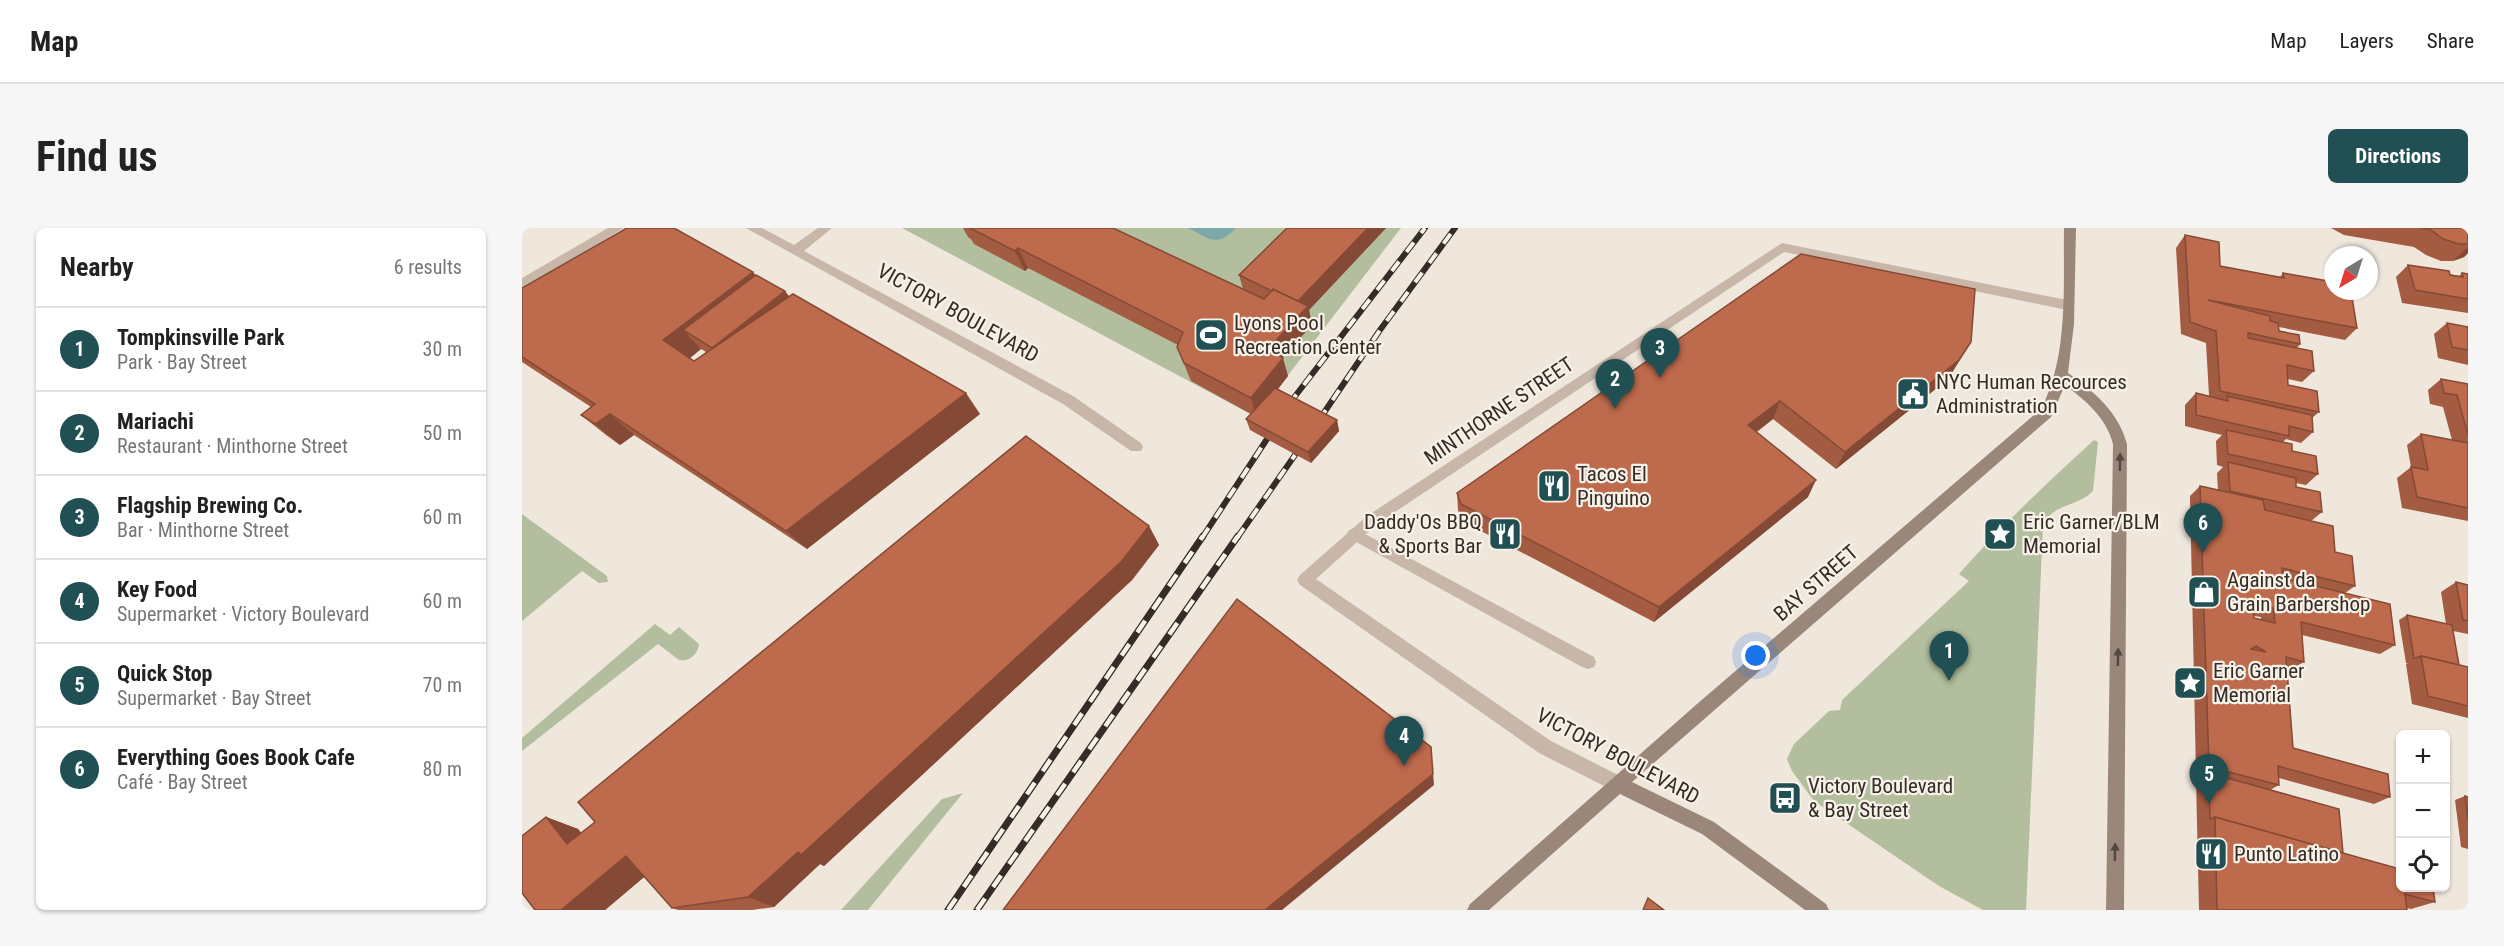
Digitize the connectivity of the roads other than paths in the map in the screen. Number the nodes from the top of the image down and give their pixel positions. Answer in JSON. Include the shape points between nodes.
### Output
{"nodes":[{"id":1,"x":618,"y":228,"type":"edge"},
{"id":2,"x":752,"y":228,"type":"edge"},
{"id":3,"x":826,"y":228,"type":"edge"},
{"id":4,"x":2070,"y":228,"type":"edge"},
{"id":5,"x":796,"y":250,"type":"junction"},
{"id":6,"x":522,"y":284,"type":"edge"},
{"id":7,"x":2067,"y":305,"type":"junction"},
{"id":8,"x":2062,"y":376,"type":"junction"},
{"id":9,"x":1136,"y":447,"type":"dead end"},
{"id":10,"x":1354,"y":534,"type":"junction"},
{"id":11,"x":1305,"y":580,"type":"joint"},
{"id":12,"x":1588,"y":662,"type":"dead end"},
{"id":13,"x":1620,"y":785,"type":"junction"},
{"id":14,"x":1476,"y":910,"type":"edge"},
{"id":15,"x":1820,"y":910,"type":"edge"},
{"id":16,"x":2115,"y":910,"type":"edge"}],
"edges":[{"from":1,"to":6,"type":"street"},
{"from":2,"to":5,"type":"street","name":"VICTORY BOULEVARD"},
{"from":3,"to":5,"type":"street"},
{"from":4,"to":7,"type":"main road","name":"BAY STREET"},
{"from":5,"to":9,"type":"street","name":"VICTORY BOULEVARD","via":[[1068,400]]},
{"from":7,"to":8,"type":"main road","name":"BAY STREET"},
{"from":7,"to":10,"type":"street","name":"MINTHORNE STREET","via":[[1782,248]]},
{"from":8,"to":13,"type":"main road","name":"BAY STREET","via":[[2054,402],[2025,433]]},
{"from":16,"to":8,"type":"main road","one_way":true,"via":[[2120,444],[2106,415]]},
{"from":10,"to":11,"type":"street","name":"MINTHORNE STREET"},
{"from":10,"to":12,"type":"street"},
{"from":11,"to":13,"type":"street","name":"VICTORY BOULEVARD","via":[[1545,747]]},
{"from":13,"to":14,"type":"main road","name":"BAY STREET"},
{"from":13,"to":15,"type":"main road","name":"VICTORY BOULEVARD","via":[[1708,828]]}]}
